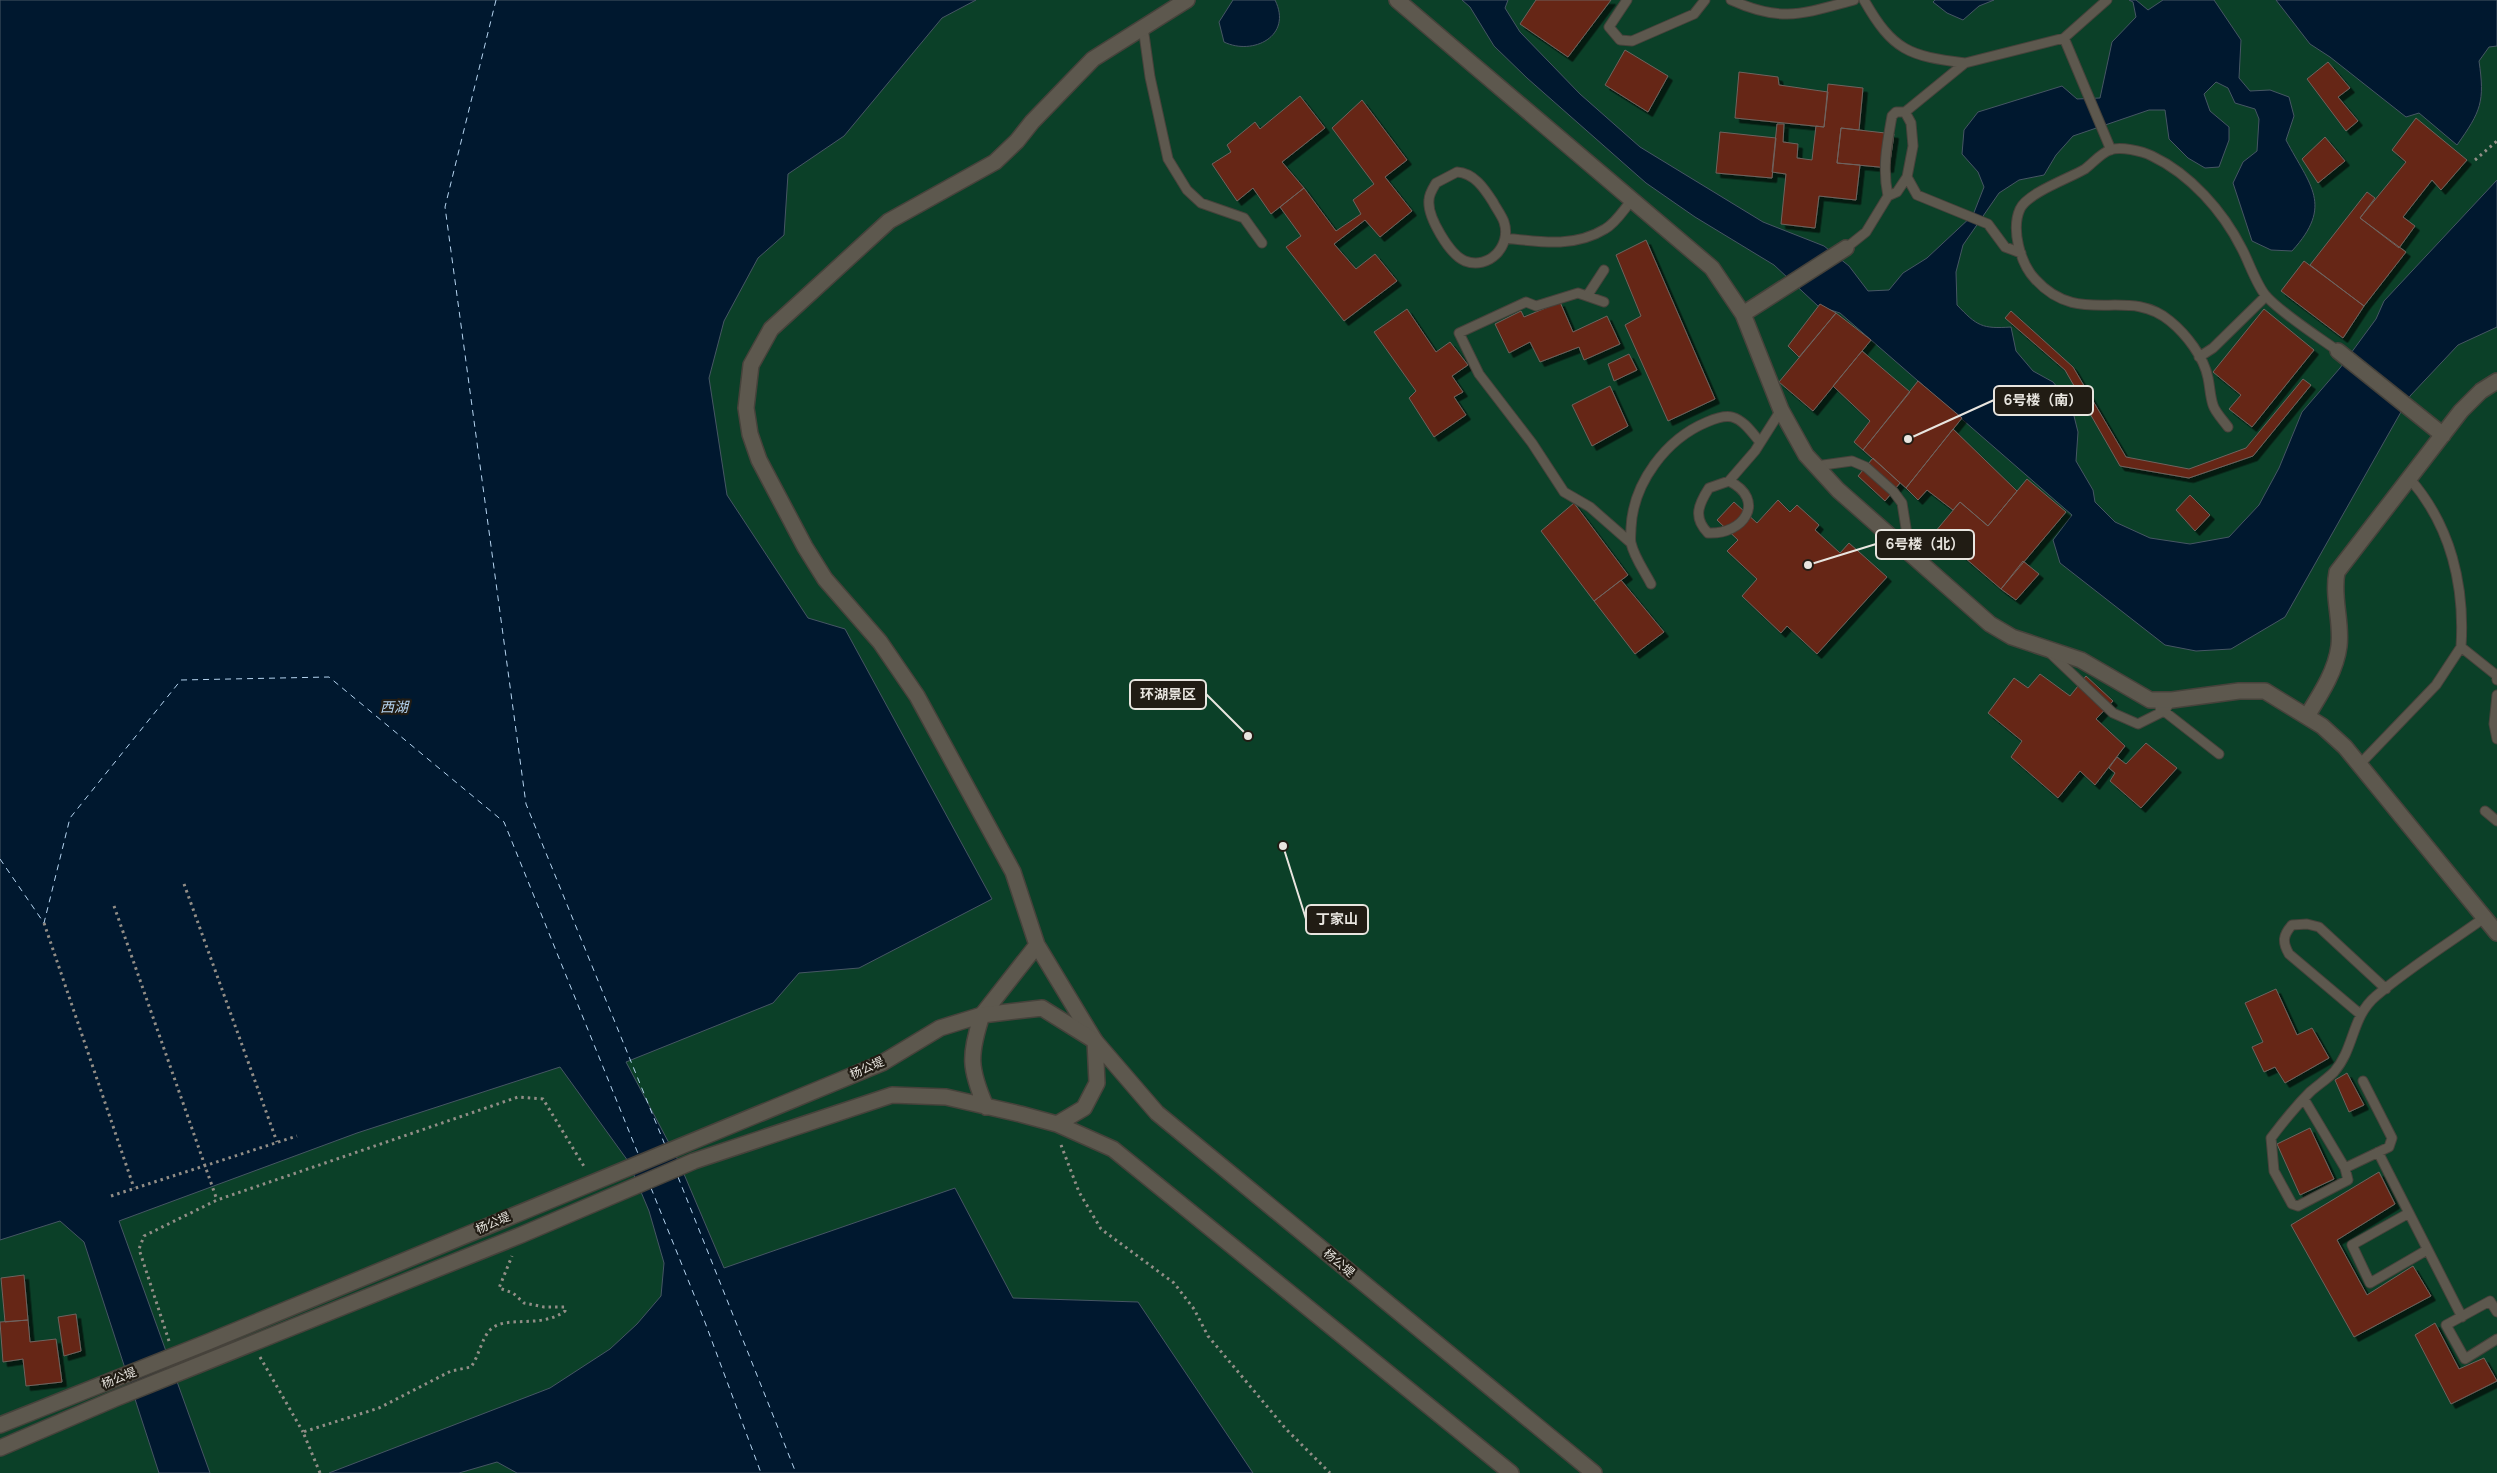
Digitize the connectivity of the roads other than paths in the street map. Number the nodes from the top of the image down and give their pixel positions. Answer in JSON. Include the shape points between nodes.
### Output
{"nodes":[{"id":1,"x":1187,"y":0,"type":"edge"},
{"id":2,"x":1397,"y":0,"type":"edge"},
{"id":3,"x":1627,"y":0,"type":"edge"},
{"id":4,"x":1705,"y":0,"type":"edge"},
{"id":5,"x":1730,"y":0,"type":"edge"},
{"id":6,"x":1854,"y":0,"type":"edge"},
{"id":7,"x":1864,"y":0,"type":"edge"},
{"id":8,"x":2107,"y":0,"type":"edge"},
{"id":9,"x":1143,"y":27,"type":"junction"},
{"id":10,"x":2064,"y":38,"type":"junction"},
{"id":11,"x":1966,"y":63,"type":"junction"},
{"id":12,"x":1905,"y":112,"type":"junction"},
{"id":13,"x":2111,"y":150,"type":"junction"},
{"id":14,"x":1906,"y":177,"type":"junction"},
{"id":15,"x":1888,"y":196,"type":"junction"},
{"id":16,"x":1632,"y":200,"type":"junction"},
{"id":17,"x":1506,"y":238,"type":"junction"},
{"id":18,"x":1262,"y":243,"type":"dead end"},
{"id":19,"x":1846,"y":248,"type":"joint"},
{"id":20,"x":2021,"y":253,"type":"junction"},
{"id":21,"x":1604,"y":270,"type":"dead end"},
{"id":22,"x":1587,"y":296,"type":"junction"},
{"id":23,"x":2266,"y":296,"type":"junction"},
{"id":24,"x":1604,"y":302,"type":"dead end"},
{"id":25,"x":1743,"y":314,"type":"junction"},
{"id":26,"x":2338,"y":352,"type":"joint"},
{"id":27,"x":2199,"y":356,"type":"junction"},
{"id":28,"x":2497,"y":381,"type":"edge"},
{"id":29,"x":1781,"y":410,"type":"junction"},
{"id":30,"x":2228,"y":427,"type":"dead end"},
{"id":31,"x":2442,"y":436,"type":"junction"},
{"id":32,"x":1760,"y":442,"type":"junction"},
{"id":33,"x":1816,"y":466,"type":"junction"},
{"id":34,"x":2410,"y":480,"type":"junction"},
{"id":35,"x":1729,"y":481,"type":"junction"},
{"id":36,"x":1631,"y":543,"type":"junction"},
{"id":37,"x":1910,"y":554,"type":"junction"},
{"id":38,"x":1651,"y":584,"type":"dead end"},
{"id":39,"x":2461,"y":647,"type":"junction"},
{"id":40,"x":2044,"y":648,"type":"junction"},
{"id":41,"x":2497,"y":680,"type":"edge"},
{"id":42,"x":2497,"y":695,"type":"edge"},
{"id":43,"x":2168,"y":706,"type":"junction"},
{"id":44,"x":2307,"y":716,"type":"junction"},
{"id":45,"x":2497,"y":739,"type":"edge"},
{"id":46,"x":2219,"y":754,"type":"dead end"},
{"id":47,"x":2359,"y":764,"type":"junction"},
{"id":48,"x":2485,"y":811,"type":"dead end"},
{"id":49,"x":2497,"y":821,"type":"edge"},
{"id":50,"x":2484,"y":918,"type":"junction"},
{"id":51,"x":2497,"y":933,"type":"edge"},
{"id":52,"x":1037,"y":945,"type":"junction"},
{"id":53,"x":2386,"y":989,"type":"junction"},
{"id":54,"x":2360,"y":1014,"type":"junction"},
{"id":55,"x":982,"y":1015,"type":"junction"},
{"id":56,"x":1095,"y":1041,"type":"junction"},
{"id":57,"x":2364,"y":1082,"type":"dead end"},
{"id":58,"x":2304,"y":1099,"type":"junction"},
{"id":59,"x":986,"y":1107,"type":"junction"},
{"id":60,"x":1052,"y":1123,"type":"junction"},
{"id":61,"x":2378,"y":1152,"type":"junction"},
{"id":62,"x":2345,"y":1168,"type":"junction"},
{"id":63,"x":2409,"y":1213,"type":"junction"},
{"id":64,"x":2427,"y":1250,"type":"junction"},
{"id":65,"x":2497,"y":1312,"type":"edge"},
{"id":66,"x":2462,"y":1317,"type":"junction"},
{"id":67,"x":2497,"y":1339,"type":"edge"},
{"id":68,"x":0,"y":1425,"type":"edge"},
{"id":69,"x":0,"y":1448,"type":"edge"},
{"id":70,"x":1510,"y":1473,"type":"edge"},
{"id":71,"x":1594,"y":1473,"type":"edge"}],
"edges":[{"from":1,"to":9,"type":"main road"},
{"from":2,"to":16,"type":"main road"},
{"from":3,"to":4,"type":"lane","via":[[1610,27],[1620,40],[1632,41],[1694,14]]},
{"from":5,"to":6,"type":"lane","via":[[1771,15],[1795,15]]},
{"from":7,"to":11,"type":"lane","via":[[1890,40],[1905,50],[1929,58]]},
{"from":8,"to":10,"type":"lane"},
{"from":9,"to":18,"type":"lane","via":[[1168,159],[1187,190],[1201,203],[1244,218]]},
{"from":9,"to":52,"type":"main road","via":[[1093,59],[995,162],[889,221],[771,330],[751,365],[746,408],[759,460],[800,538],[825,579],[880,642],[917,696],[1013,872]]},
{"from":10,"to":11,"type":"lane"},
{"from":10,"to":13,"type":"lane"},
{"from":11,"to":12,"type":"lane"},
{"from":12,"to":14,"type":"lane","via":[[1911,123],[1913,146]]},
{"from":12,"to":15,"type":"lane","via":[[1896,112],[1892,116],[1888,134],[1884,175]]},
{"from":13,"to":20,"type":"lane","via":[[2085,169],[2038,192],[2020,208],[2017,230]]},
{"from":13,"to":23,"type":"lane","via":[[2150,155],[2174,168],[2193,184],[2234,233]]},
{"from":14,"to":15,"type":"lane","via":[[1898,192]]},
{"from":14,"to":20,"type":"lane","via":[[1917,195],[1988,224],[2005,247]]},
{"from":15,"to":19,"type":"lane","via":[[1866,232]]},
{"from":16,"to":17,"type":"lane","via":[[1606,228],[1579,240],[1553,243]]},
{"from":16,"to":25,"type":"main road","via":[[1712,268]]},
{"from":17,"to":17,"type":"lane","via":[[1504,222],[1484,187],[1466,173],[1457,172],[1436,183],[1429,201],[1432,220],[1462,260],[1471,263],[1492,258],[1502,249]]},
{"from":19,"to":25,"type":"main road"},
{"from":20,"to":27,"type":"lane","via":[[2034,278],[2060,300],[2080,306],[2127,304],[2151,308],[2169,320]]},
{"from":21,"to":22,"type":"lane"},
{"from":22,"to":24,"type":"lane"},
{"from":22,"to":36,"type":"lane","via":[[1578,292],[1536,306],[1526,302],[1459,333],[1479,374],[1532,443],[1564,492],[1590,507]]},
{"from":23,"to":26,"type":"lane"},
{"from":23,"to":27,"type":"lane","via":[[2213,348]]},
{"from":25,"to":29,"type":"main road"},
{"from":26,"to":31,"type":"main road"},
{"from":27,"to":30,"type":"lane","via":[[2208,376],[2213,406]]},
{"from":28,"to":31,"type":"main road","via":[[2481,391],[2461,411]]},
{"from":29,"to":32,"type":"lane"},
{"from":29,"to":33,"type":"main road","via":[[1806,455]]},
{"from":31,"to":34,"type":"main road"},
{"from":32,"to":35,"type":"lane"},
{"from":32,"to":36,"type":"lane","via":[[1733,417],[1713,419],[1690,429],[1666,450],[1640,489],[1632,517]]},
{"from":33,"to":37,"type":"main road"},
{"from":33,"to":37,"type":"lane","via":[[1852,461],[1866,467],[1893,491],[1902,503]]},
{"from":34,"to":39,"type":"lane","via":[[2434,511],[2456,566]]},
{"from":34,"to":44,"type":"main road","via":[[2337,572],[2334,589],[2339,646],[2325,687]]},
{"from":35,"to":35,"type":"lane","via":[[1740,487],[1748,499],[1748,511],[1741,524],[1732,530],[1708,533],[1701,526],[1697,510],[1709,488]]},
{"from":36,"to":38,"type":"lane"},
{"from":37,"to":40,"type":"main road","via":[[1990,624],[2012,637]]},
{"from":39,"to":41,"type":"lane","via":[[2496,675]]},
{"from":39,"to":47,"type":"lane","via":[[2436,685]]},
{"from":40,"to":43,"type":"main road","via":[[2081,660],[2150,700]]},
{"from":40,"to":43,"type":"lane","via":[[2113,713],[2138,724]]},
{"from":42,"to":45,"type":"lane","via":[[2494,724]]},
{"from":43,"to":44,"type":"main road","via":[[2239,691],[2265,691]]},
{"from":43,"to":46,"type":"lane"},
{"from":44,"to":47,"type":"main road","via":[[2322,726]]},
{"from":47,"to":50,"type":"main road"},
{"from":48,"to":49,"type":"lane"},
{"from":50,"to":51,"type":"main road"},
{"from":50,"to":53,"type":"lane"},
{"from":52,"to":55,"type":"main road"},
{"from":52,"to":56,"type":"main road"},
{"from":53,"to":54,"type":"lane","via":[[2375,996]]},
{"from":53,"to":54,"type":"lane","via":[[2319,928],[2307,924],[2292,925],[2284,934],[2284,946],[2289,954]]},
{"from":54,"to":58,"type":"lane","via":[[2350,1046],[2334,1071]]},
{"from":55,"to":56,"type":"main road","name":"杨公堤","via":[[1042,1008]]},
{"from":55,"to":59,"type":"main road","via":[[972,1047],[975,1082]]},
{"from":55,"to":68,"type":"main road","name":"杨公堤","via":[[940,1028],[882,1063]]},
{"from":56,"to":60,"type":"main road","via":[[1097,1083],[1084,1108]]},
{"from":56,"to":71,"type":"main road","name":"杨公堤","via":[[1157,1113]]},
{"from":57,"to":61,"type":"lane","via":[[2392,1138],[2389,1147]]},
{"from":58,"to":62,"type":"lane"},
{"from":58,"to":62,"type":"lane","via":[[2271,1138],[2274,1171],[2292,1204],[2298,1206],[2348,1180]]},
{"from":59,"to":60,"type":"main road","name":"杨公堤"},
{"from":59,"to":69,"type":"main road","name":"杨公堤","via":[[946,1097],[892,1095],[694,1160],[521,1235]]},
{"from":60,"to":70,"type":"main road","name":"杨公堤","via":[[1113,1149]]},
{"from":61,"to":62,"type":"lane"},
{"from":61,"to":63,"type":"lane"},
{"from":63,"to":64,"type":"lane"},
{"from":63,"to":64,"type":"lane","via":[[2352,1245],[2370,1283]]},
{"from":64,"to":66,"type":"lane"},
{"from":65,"to":66,"type":"lane","via":[[2490,1302]]},
{"from":66,"to":67,"type":"lane","via":[[2446,1325],[2465,1359]]}]}
